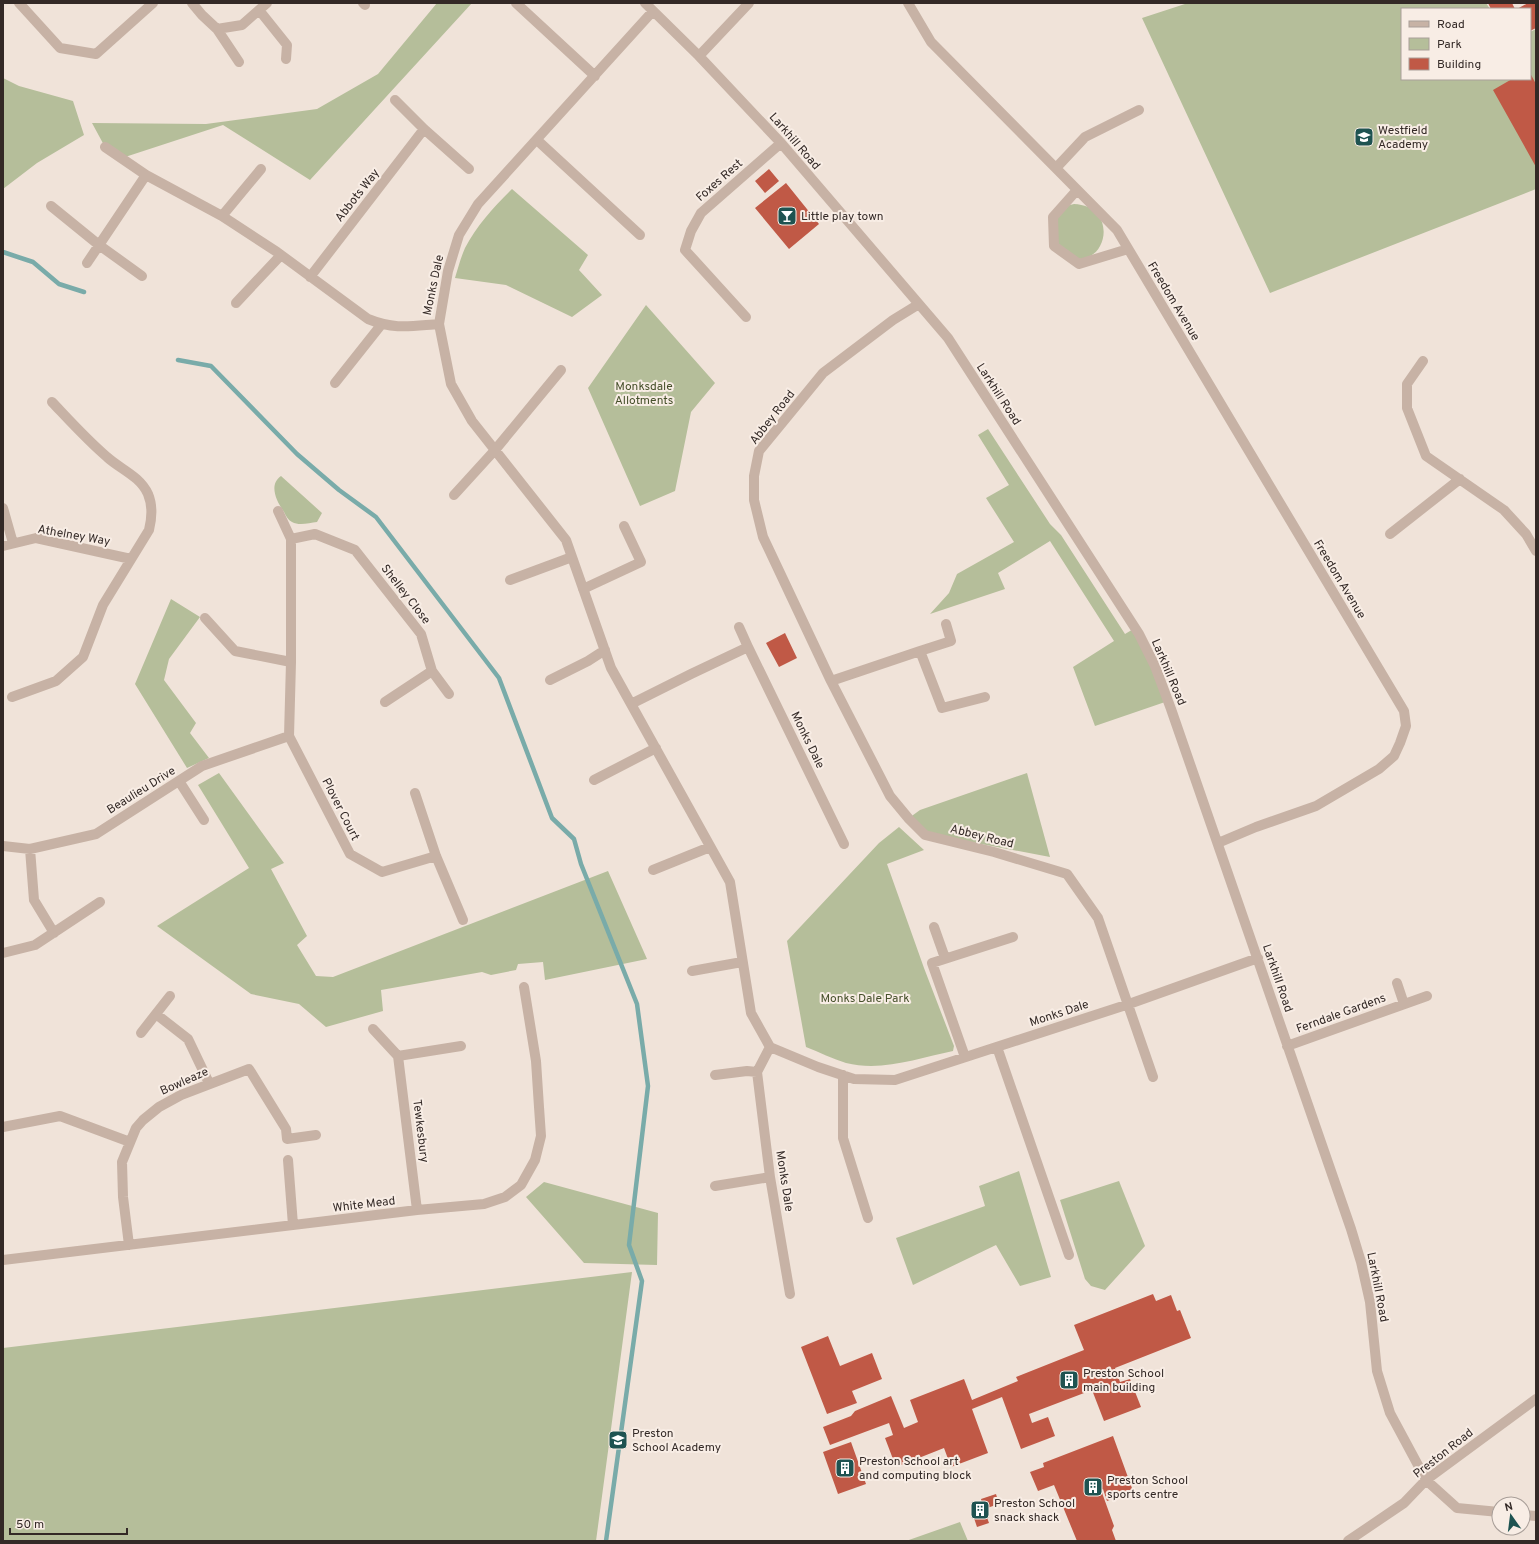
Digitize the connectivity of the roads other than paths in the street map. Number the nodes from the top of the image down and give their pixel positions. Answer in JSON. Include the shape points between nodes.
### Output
{"nodes":[{"id":1,"x":19,"y":3,"type":"edge"},
{"id":2,"x":153,"y":3,"type":"edge"},
{"id":3,"x":192,"y":3,"type":"edge"},
{"id":4,"x":267,"y":3,"type":"edge"},
{"id":5,"x":516,"y":3,"type":"edge"},
{"id":6,"x":645,"y":3,"type":"edge"},
{"id":7,"x":748,"y":3,"type":"edge"},
{"id":8,"x":908,"y":3,"type":"edge"},
{"id":9,"x":258,"y":10,"type":"junction"},
{"id":10,"x":653,"y":11,"type":"junction"},
{"id":11,"x":217,"y":29,"type":"junction"},
{"id":12,"x":699,"y":56,"type":"junction"},
{"id":13,"x":286,"y":59,"type":"dead end"},
{"id":14,"x":239,"y":62,"type":"dead end"},
{"id":15,"x":595,"y":76,"type":"junction"},
{"id":16,"x":395,"y":100,"type":"dead end"},
{"id":17,"x":1139,"y":110,"type":"dead end"},
{"id":18,"x":424,"y":129,"type":"junction"},
{"id":19,"x":537,"y":140,"type":"junction"},
{"id":20,"x":781,"y":143,"type":"junction"},
{"id":21,"x":105,"y":147,"type":"dead end"},
{"id":22,"x":1056,"y":168,"type":"junction"},
{"id":23,"x":261,"y":169,"type":"dead end"},
{"id":24,"x":469,"y":169,"type":"dead end"},
{"id":25,"x":146,"y":175,"type":"junction"},
{"id":26,"x":1077,"y":190,"type":"junction"},
{"id":27,"x":51,"y":206,"type":"dead end"},
{"id":28,"x":222,"y":216,"type":"junction"},
{"id":29,"x":640,"y":235,"type":"dead end"},
{"id":30,"x":99,"y":245,"type":"junction"},
{"id":31,"x":1128,"y":249,"type":"junction"},
{"id":32,"x":281,"y":255,"type":"junction"},
{"id":33,"x":87,"y":263,"type":"dead end"},
{"id":34,"x":142,"y":276,"type":"dead end"},
{"id":35,"x":310,"y":277,"type":"junction"},
{"id":36,"x":236,"y":303,"type":"dead end"},
{"id":37,"x":919,"y":304,"type":"junction"},
{"id":38,"x":746,"y":317,"type":"dead end"},
{"id":39,"x":439,"y":324,"type":"junction"},
{"id":40,"x":381,"y":325,"type":"junction"},
{"id":41,"x":1423,"y":361,"type":"dead end"},
{"id":42,"x":561,"y":370,"type":"dead end"},
{"id":43,"x":335,"y":383,"type":"dead end"},
{"id":44,"x":52,"y":402,"type":"dead end"},
{"id":45,"x":495,"y":450,"type":"junction"},
{"id":46,"x":1460,"y":480,"type":"junction"},
{"id":47,"x":454,"y":495,"type":"dead end"},
{"id":48,"x":3,"y":508,"type":"edge"},
{"id":49,"x":278,"y":511,"type":"dead end"},
{"id":50,"x":624,"y":526,"type":"dead end"},
{"id":51,"x":1390,"y":534,"type":"dead end"},
{"id":52,"x":291,"y":539,"type":"junction"},
{"id":53,"x":8,"y":544,"type":"edge"},
{"id":54,"x":1536,"y":550,"type":"edge"},
{"id":55,"x":572,"y":558,"type":"junction"},
{"id":56,"x":131,"y":559,"type":"junction"},
{"id":57,"x":510,"y":580,"type":"dead end"},
{"id":58,"x":583,"y":590,"type":"junction"},
{"id":59,"x":205,"y":618,"type":"dead end"},
{"id":60,"x":946,"y":624,"type":"dead end"},
{"id":61,"x":739,"y":628,"type":"dead end"},
{"id":62,"x":748,"y":648,"type":"junction"},
{"id":63,"x":605,"y":650,"type":"junction"},
{"id":64,"x":920,"y":651,"type":"junction"},
{"id":65,"x":291,"y":662,"type":"junction"},
{"id":66,"x":432,"y":671,"type":"junction"},
{"id":67,"x":550,"y":680,"type":"dead end"},
{"id":68,"x":831,"y":680,"type":"junction"},
{"id":69,"x":449,"y":694,"type":"dead end"},
{"id":70,"x":12,"y":698,"type":"dead end"},
{"id":71,"x":985,"y":698,"type":"dead end"},
{"id":72,"x":386,"y":702,"type":"dead end"},
{"id":73,"x":631,"y":704,"type":"junction"},
{"id":74,"x":289,"y":736,"type":"junction"},
{"id":75,"x":656,"y":748,"type":"junction"},
{"id":76,"x":594,"y":780,"type":"dead end"},
{"id":77,"x":179,"y":781,"type":"junction"},
{"id":78,"x":415,"y":793,"type":"dead end"},
{"id":79,"x":204,"y":820,"type":"dead end"},
{"id":80,"x":1218,"y":843,"type":"junction"},
{"id":81,"x":844,"y":844,"type":"dead end"},
{"id":82,"x":3,"y":846,"type":"edge"},
{"id":83,"x":710,"y":847,"type":"junction"},
{"id":84,"x":30,"y":849,"type":"junction"},
{"id":85,"x":436,"y":856,"type":"junction"},
{"id":86,"x":653,"y":870,"type":"dead end"},
{"id":87,"x":100,"y":902,"type":"dead end"},
{"id":88,"x":463,"y":920,"type":"dead end"},
{"id":89,"x":934,"y":927,"type":"dead end"},
{"id":90,"x":54,"y":933,"type":"junction"},
{"id":91,"x":1013,"y":937,"type":"dead end"},
{"id":92,"x":3,"y":954,"type":"edge"},
{"id":93,"x":945,"y":958,"type":"junction"},
{"id":94,"x":1258,"y":958,"type":"junction"},
{"id":95,"x":742,"y":962,"type":"junction"},
{"id":96,"x":692,"y":971,"type":"dead end"},
{"id":97,"x":1397,"y":983,"type":"dead end"},
{"id":98,"x":524,"y":988,"type":"dead end"},
{"id":99,"x":170,"y":996,"type":"dead end"},
{"id":100,"x":1427,"y":996,"type":"dead end"},
{"id":101,"x":1129,"y":1004,"type":"junction"},
{"id":102,"x":1404,"y":1004,"type":"junction"},
{"id":103,"x":156,"y":1014,"type":"junction"},
{"id":104,"x":373,"y":1029,"type":"dead end"},
{"id":105,"x":141,"y":1033,"type":"dead end"},
{"id":106,"x":461,"y":1046,"type":"dead end"},
{"id":107,"x":1287,"y":1046,"type":"junction"},
{"id":108,"x":770,"y":1047,"type":"junction"},
{"id":109,"x":998,"y":1047,"type":"junction"},
{"id":110,"x":398,"y":1056,"type":"junction"},
{"id":111,"x":965,"y":1057,"type":"junction"},
{"id":112,"x":757,"y":1072,"type":"junction"},
{"id":113,"x":715,"y":1075,"type":"dead end"},
{"id":114,"x":843,"y":1075,"type":"junction"},
{"id":115,"x":1153,"y":1077,"type":"dead end"},
{"id":116,"x":209,"y":1083,"type":"junction"},
{"id":117,"x":3,"y":1127,"type":"edge"},
{"id":118,"x":316,"y":1135,"type":"dead end"},
{"id":119,"x":130,"y":1142,"type":"junction"},
{"id":120,"x":288,"y":1160,"type":"dead end"},
{"id":121,"x":770,"y":1177,"type":"junction"},
{"id":122,"x":715,"y":1186,"type":"dead end"},
{"id":123,"x":417,"y":1210,"type":"junction"},
{"id":124,"x":868,"y":1218,"type":"dead end"},
{"id":125,"x":293,"y":1225,"type":"junction"},
{"id":126,"x":129,"y":1245,"type":"junction"},
{"id":127,"x":1069,"y":1255,"type":"dead end"},
{"id":128,"x":3,"y":1260,"type":"edge"},
{"id":129,"x":790,"y":1294,"type":"dead end"},
{"id":130,"x":1536,"y":1399,"type":"edge"},
{"id":131,"x":1426,"y":1480,"type":"junction"},
{"id":132,"x":1491,"y":1511,"type":"edge"},
{"id":133,"x":1348,"y":1541,"type":"edge"}],
"edges":[{"from":1,"to":2,"type":"street","via":[[60,48],[96,54]]},
{"from":3,"to":11,"type":"street"},
{"from":4,"to":9,"type":"street"},
{"from":5,"to":15,"type":"street"},
{"from":6,"to":10,"type":"street","name":"Larkhill Road"},
{"from":7,"to":12,"type":"street"},
{"from":8,"to":22,"type":"street","name":"Freedom Avenue","via":[[931,42]]},
{"from":9,"to":11,"type":"street","via":[[242,25]]},
{"from":9,"to":13,"type":"street","via":[[287,45]]},
{"from":10,"to":12,"type":"street","name":"Larkhill Road"},
{"from":10,"to":15,"type":"street","name":"Monks Dale"},
{"from":11,"to":14,"type":"street"},
{"from":12,"to":20,"type":"street","name":"Larkhill Road"},
{"from":15,"to":19,"type":"street","name":"Monks Dale"},
{"from":16,"to":18,"type":"street"},
{"from":17,"to":22,"type":"street","via":[[1085,137]]},
{"from":18,"to":24,"type":"street"},
{"from":18,"to":35,"type":"street","name":"Abbots Way"},
{"from":19,"to":29,"type":"street"},
{"from":19,"to":39,"type":"street","name":"Monks Dale","via":[[478,204],[459,235],[448,271]]},
{"from":20,"to":37,"type":"street","name":"Larkhill Road"},
{"from":20,"to":38,"type":"street","name":"Foxes Rest","via":[[701,213],[691,231],[685,250]]},
{"from":21,"to":25,"type":"street"},
{"from":22,"to":26,"type":"street","name":"Freedom Avenue"},
{"from":23,"to":28,"type":"street"},
{"from":25,"to":28,"type":"street"},
{"from":25,"to":30,"type":"street"},
{"from":26,"to":31,"type":"street","name":"Freedom Avenue","via":[[1117,230]]},
{"from":26,"to":31,"type":"street","via":[[1053,217],[1054,246],[1079,264]]},
{"from":27,"to":30,"type":"street"},
{"from":28,"to":32,"type":"street"},
{"from":30,"to":33,"type":"street"},
{"from":30,"to":34,"type":"street"},
{"from":31,"to":80,"type":"street","name":"Freedom Avenue","via":[[1404,711],[1406,726],[1394,756],[1379,769],[1316,806]]},
{"from":32,"to":35,"type":"street"},
{"from":32,"to":36,"type":"street"},
{"from":35,"to":40,"type":"street","via":[[368,319]]},
{"from":37,"to":68,"type":"street","name":"Abbey Road","via":[[893,320],[823,373],[760,451],[754,476],[754,500],[763,537]]},
{"from":37,"to":80,"type":"street","name":"Larkhill Road","via":[[948,338],[1139,634],[1155,666]]},
{"from":39,"to":40,"type":"street","via":[[402,327]]},
{"from":39,"to":45,"type":"street","name":"Monks Dale","via":[[451,384],[472,420]]},
{"from":40,"to":43,"type":"street"},
{"from":41,"to":46,"type":"street","via":[[1407,384],[1407,408],[1426,456]]},
{"from":42,"to":45,"type":"street"},
{"from":44,"to":56,"type":"street","via":[[108,458],[134,476],[147,493],[153,516],[149,530]]},
{"from":45,"to":47,"type":"street"},
{"from":45,"to":55,"type":"street","name":"Monks Dale","via":[[566,540]]},
{"from":46,"to":51,"type":"street"},
{"from":46,"to":54,"type":"street","via":[[1504,510],[1526,534]]},
{"from":48,"to":53,"type":"street","name":"Athelney Way"},
{"from":49,"to":52,"type":"street"},
{"from":50,"to":58,"type":"street","via":[[641,562]]},
{"from":52,"to":65,"type":"street"},
{"from":52,"to":66,"type":"street","name":"Shelley Close","via":[[315,534],[355,550],[421,634]]},
{"from":53,"to":56,"type":"street","name":"Athelney Way","via":[[36,538]]},
{"from":55,"to":57,"type":"street"},
{"from":55,"to":58,"type":"street","name":"Monks Dale"},
{"from":56,"to":70,"type":"street","via":[[103,605],[83,657],[56,681]]},
{"from":58,"to":63,"type":"street","name":"Monks Dale"},
{"from":59,"to":65,"type":"street","via":[[235,651]]},
{"from":60,"to":64,"type":"street","via":[[951,641]]},
{"from":61,"to":62,"type":"street","name":"Monks Dale"},
{"from":62,"to":73,"type":"street"},
{"from":62,"to":81,"type":"street","name":"Monks Dale"},
{"from":63,"to":67,"type":"street"},
{"from":63,"to":73,"type":"street","name":"Monks Dale","via":[[611,668]]},
{"from":64,"to":68,"type":"street"},
{"from":64,"to":71,"type":"street","via":[[942,708]]},
{"from":65,"to":74,"type":"street"},
{"from":66,"to":69,"type":"street","name":"Shelley Close"},
{"from":66,"to":72,"type":"street"},
{"from":68,"to":101,"type":"street","name":"Abbey Road","via":[[890,796],[925,835],[1067,874],[1098,918]]},
{"from":73,"to":75,"type":"street","name":"Monks Dale"},
{"from":74,"to":77,"type":"street","name":"Beaulieu Drive","via":[[202,766]]},
{"from":74,"to":85,"type":"street","name":"Plover Court","via":[[350,854],[382,872]]},
{"from":75,"to":76,"type":"street"},
{"from":75,"to":83,"type":"street","name":"Monks Dale"},
{"from":77,"to":79,"type":"street"},
{"from":77,"to":84,"type":"street","name":"Beaulieu Drive","via":[[96,834]]},
{"from":78,"to":85,"type":"street"},
{"from":80,"to":94,"type":"street","name":"Larkhill Road"},
{"from":82,"to":84,"type":"street","name":"Beaulieu Drive"},
{"from":83,"to":86,"type":"street"},
{"from":83,"to":95,"type":"street","name":"Monks Dale","via":[[730,882]]},
{"from":84,"to":90,"type":"street","via":[[34,900]]},
{"from":85,"to":88,"type":"street"},
{"from":87,"to":90,"type":"street"},
{"from":89,"to":93,"type":"street"},
{"from":90,"to":92,"type":"street","via":[[35,945]]},
{"from":91,"to":93,"type":"street"},
{"from":93,"to":111,"type":"street","via":[[932,963]]},
{"from":94,"to":101,"type":"street","name":"Monks Dale"},
{"from":94,"to":107,"type":"street","name":"Larkhill Road"},
{"from":95,"to":96,"type":"street"},
{"from":95,"to":108,"type":"street","name":"Monks Dale","via":[[750,1013]]},
{"from":97,"to":102,"type":"street","name":"Ferndale Gardens"},
{"from":98,"to":123,"type":"street","name":"White Mead","via":[[536,1061],[541,1136],[535,1160],[521,1185],[506,1197],[484,1204]]},
{"from":99,"to":103,"type":"street"},
{"from":100,"to":102,"type":"street","name":"Ferndale Gardens"},
{"from":101,"to":109,"type":"street","name":"Monks Dale"},
{"from":101,"to":115,"type":"street"},
{"from":102,"to":107,"type":"street","name":"Ferndale Gardens"},
{"from":103,"to":105,"type":"street"},
{"from":103,"to":116,"type":"street","via":[[188,1039]]},
{"from":104,"to":110,"type":"street"},
{"from":106,"to":110,"type":"street"},
{"from":107,"to":131,"type":"street","name":"Larkhill Road","via":[[1361,1262],[1370,1302],[1377,1371],[1390,1413]]},
{"from":108,"to":112,"type":"street"},
{"from":108,"to":114,"type":"street","name":"Monks Dale"},
{"from":109,"to":111,"type":"street","name":"Monks Dale"},
{"from":109,"to":127,"type":"street"},
{"from":110,"to":123,"type":"street","name":"Tewkesbury"},
{"from":111,"to":114,"type":"street","name":"Monks Dale","via":[[895,1080],[854,1079]]},
{"from":112,"to":113,"type":"street"},
{"from":112,"to":121,"type":"street","name":"Monks Dale"},
{"from":114,"to":124,"type":"street","via":[[843,1138]]},
{"from":116,"to":118,"type":"street","name":"Bowleaze","via":[[249,1068],[286,1129],[287,1143]]},
{"from":116,"to":119,"type":"street","name":"Bowleaze","via":[[159,1107],[136,1128]]},
{"from":117,"to":119,"type":"street","via":[[60,1116]]},
{"from":119,"to":126,"type":"street","name":"Bowleaze","via":[[122,1162]]},
{"from":120,"to":125,"type":"street"},
{"from":121,"to":122,"type":"street"},
{"from":121,"to":129,"type":"street","name":"Monks Dale"},
{"from":123,"to":125,"type":"street","name":"White Mead"},
{"from":125,"to":126,"type":"street","name":"White Mead"},
{"from":126,"to":128,"type":"street","name":"White Mead"},
{"from":130,"to":131,"type":"street","name":"Preston Road"},
{"from":131,"to":132,"type":"street","name":"Larkhill Road","via":[[1457,1508]]},
{"from":131,"to":133,"type":"street","name":"Preston Road","via":[[1404,1503]]}]}
